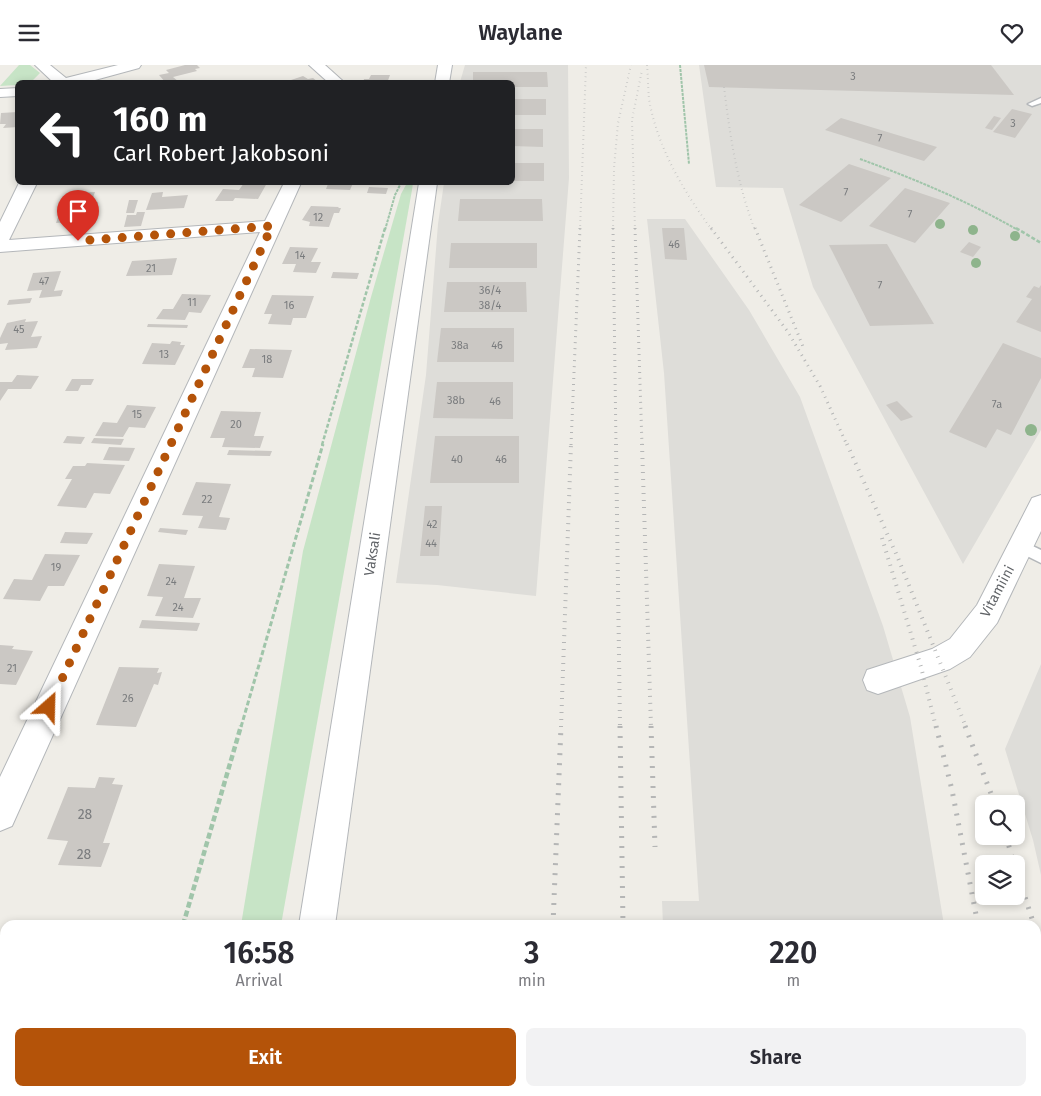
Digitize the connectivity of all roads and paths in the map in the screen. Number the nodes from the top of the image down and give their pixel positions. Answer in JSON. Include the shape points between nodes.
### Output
{"nodes":[{"id":1,"x":42,"y":65,"type":"edge"},
{"id":2,"x":134,"y":65,"type":"edge"},
{"id":3,"x":316,"y":65,"type":"edge"},
{"id":4,"x":445,"y":65,"type":"edge"},
{"id":5,"x":680,"y":65,"type":"edge"},
{"id":6,"x":60,"y":80,"type":"edge"},
{"id":7,"x":76,"y":80,"type":"edge"},
{"id":8,"x":334,"y":80,"type":"edge"},
{"id":9,"x":442,"y":80,"type":"edge"},
{"id":10,"x":15,"y":92,"type":"edge"},
{"id":11,"x":0,"y":93,"type":"edge"},
{"id":12,"x":1041,"y":100,"type":"edge"},
{"id":13,"x":1032,"y":104,"type":"dead end"},
{"id":14,"x":860,"y":159,"type":"dead end"},
{"id":15,"x":688,"y":164,"type":"dead end"},
{"id":16,"x":27,"y":185,"type":"edge"},
{"id":17,"x":291,"y":185,"type":"edge"},
{"id":18,"x":400,"y":185,"type":"edge"},
{"id":19,"x":428,"y":185,"type":"edge"},
{"id":20,"x":272,"y":226,"type":"junction"},
{"id":21,"x":0,"y":240,"type":"edge"},
{"id":22,"x":1041,"y":243,"type":"edge"},
{"id":23,"x":0,"y":246,"type":"edge"},
{"id":24,"x":1041,"y":505,"type":"edge"},
{"id":25,"x":1030,"y":552,"type":"edge"},
{"id":26,"x":878,"y":680,"type":"dead end"},
{"id":27,"x":0,"y":814,"type":"edge"},
{"id":28,"x":184,"y":920,"type":"edge"},
{"id":29,"x":317,"y":920,"type":"edge"}],
"edges":[{"from":1,"to":6,"type":"street"},
{"from":2,"to":7,"type":"street"},
{"from":3,"to":8,"type":"street"},
{"from":4,"to":9,"type":"street"},
{"from":5,"to":15,"type":"path"},
{"from":10,"to":11,"type":"street"},
{"from":12,"to":13,"type":"lane"},
{"from":14,"to":22,"type":"path","via":[[926,183]]},
{"from":16,"to":21,"type":"street"},
{"from":17,"to":20,"type":"street"},
{"from":18,"to":28,"type":"path"},
{"from":19,"to":29,"type":"street","name":"Vaksali"},
{"from":20,"to":23,"type":"street"},
{"from":20,"to":27,"type":"street"},
{"from":24,"to":25,"type":"street","name":"Vitamiini"},
{"from":25,"to":26,"type":"street","name":"Vitamiini","via":[[960,648],[940,660]]}]}
